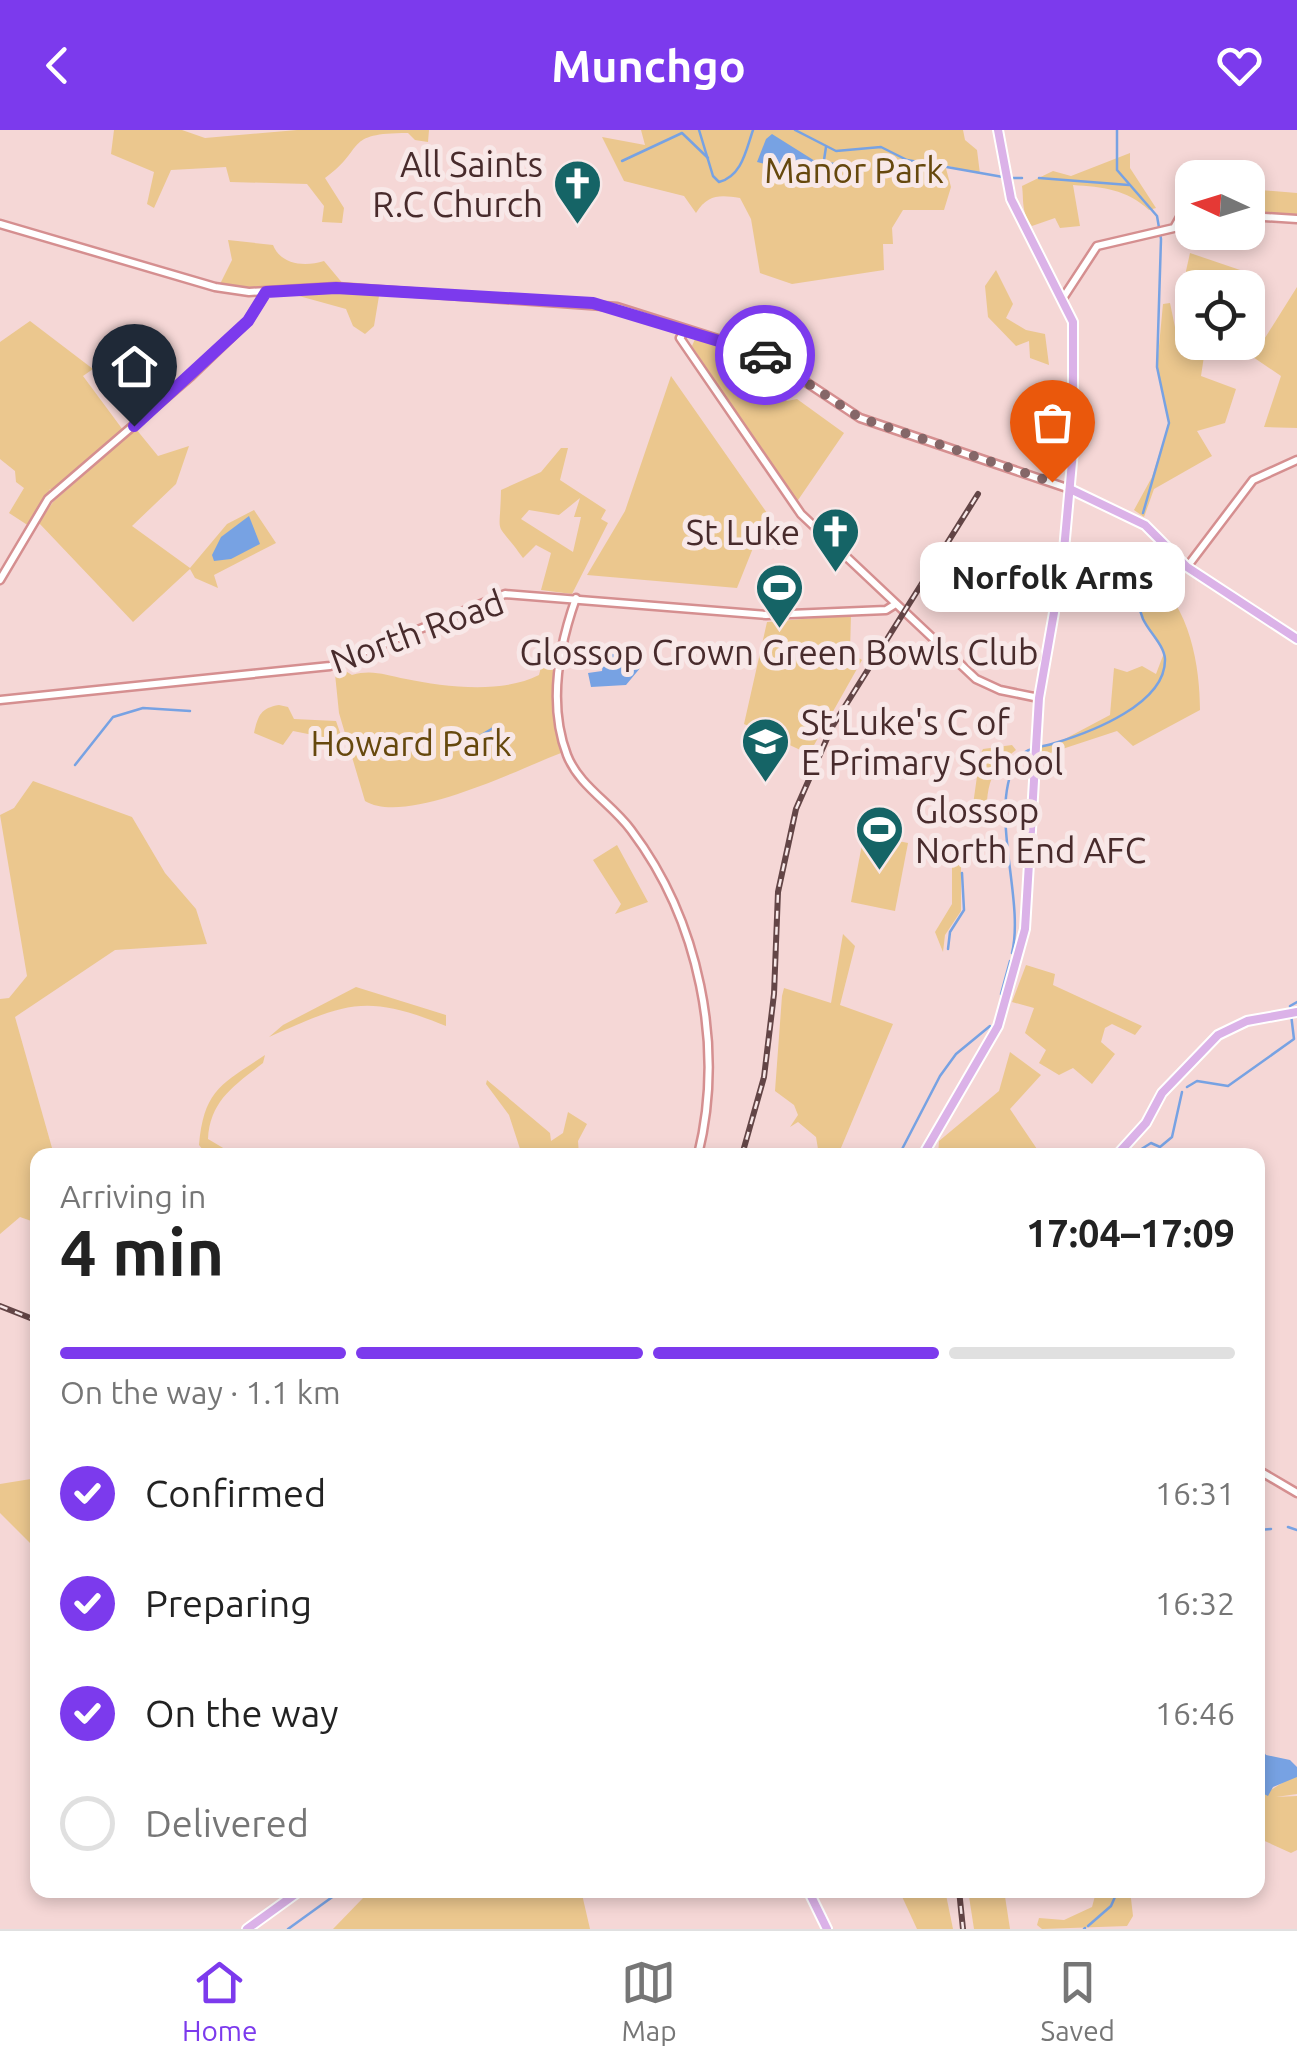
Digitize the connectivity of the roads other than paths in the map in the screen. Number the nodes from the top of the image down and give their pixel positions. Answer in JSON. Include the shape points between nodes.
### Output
{"nodes":[{"id":1,"x":998,"y":130,"type":"edge"},
{"id":2,"x":1265,"y":217,"type":"edge"},
{"id":3,"x":1297,"y":219,"type":"edge"},
{"id":4,"x":0,"y":224,"type":"edge"},
{"id":5,"x":1175,"y":226,"type":"edge"},
{"id":6,"x":266,"y":292,"type":"junction"},
{"id":7,"x":1063,"y":298,"type":"junction"},
{"id":8,"x":683,"y":335,"type":"junction"},
{"id":9,"x":1297,"y":460,"type":"edge"},
{"id":10,"x":1070,"y":489,"type":"junction"},
{"id":11,"x":1187,"y":567,"type":"junction"},
{"id":12,"x":0,"y":580,"type":"edge"},
{"id":13,"x":576,"y":598,"type":"junction"},
{"id":14,"x":897,"y":608,"type":"junction"},
{"id":15,"x":1297,"y":639,"type":"edge"},
{"id":16,"x":1039,"y":698,"type":"junction"},
{"id":17,"x":0,"y":700,"type":"edge"},
{"id":18,"x":1293,"y":1014,"type":"edge"},
{"id":19,"x":699,"y":1148,"type":"edge"},
{"id":20,"x":927,"y":1148,"type":"edge"},
{"id":21,"x":1123,"y":1148,"type":"edge"},
{"id":22,"x":1265,"y":1474,"type":"edge"},
{"id":23,"x":1297,"y":1493,"type":"edge"},
{"id":24,"x":290,"y":1898,"type":"edge"},
{"id":25,"x":812,"y":1898,"type":"edge"},
{"id":26,"x":247,"y":1929,"type":"edge"},
{"id":27,"x":827,"y":1929,"type":"edge"}],
"edges":[{"from":1,"to":7,"type":"main road","via":[[1009,191]]},
{"from":2,"to":3,"type":"street"},
{"from":4,"to":6,"type":"street","via":[[215,287]]},
{"from":5,"to":7,"type":"street","via":[[1097,246]]},
{"from":6,"to":8,"type":"street","via":[[336,288],[593,303]]},
{"from":6,"to":12,"type":"street","via":[[254,314],[191,376],[48,499]]},
{"from":7,"to":10,"type":"main road","via":[[1076,348]]},
{"from":8,"to":10,"type":"street","via":[[762,353],[860,418]]},
{"from":8,"to":14,"type":"street","via":[[800,514]]},
{"from":9,"to":11,"type":"street","via":[[1253,480]]},
{"from":10,"to":11,"type":"main road","via":[[1145,525]]},
{"from":10,"to":16,"type":"main road"},
{"from":11,"to":15,"type":"main road"},
{"from":13,"to":14,"type":"street","name":"North Road","via":[[766,615]]},
{"from":13,"to":17,"type":"street","name":"North Road","via":[[506,594],[330,666]]},
{"from":13,"to":19,"type":"street","via":[[560,657],[560,724],[580,777],[643,848],[694,959],[711,1071]]},
{"from":14,"to":16,"type":"street","via":[[976,679]]},
{"from":16,"to":20,"type":"main road","via":[[1029,912],[1012,986],[990,1042]]},
{"from":18,"to":21,"type":"main road","via":[[1247,1022],[1218,1036],[1162,1093]]},
{"from":22,"to":23,"type":"street"},
{"from":24,"to":26,"type":"main road"},
{"from":25,"to":27,"type":"main road"}]}
